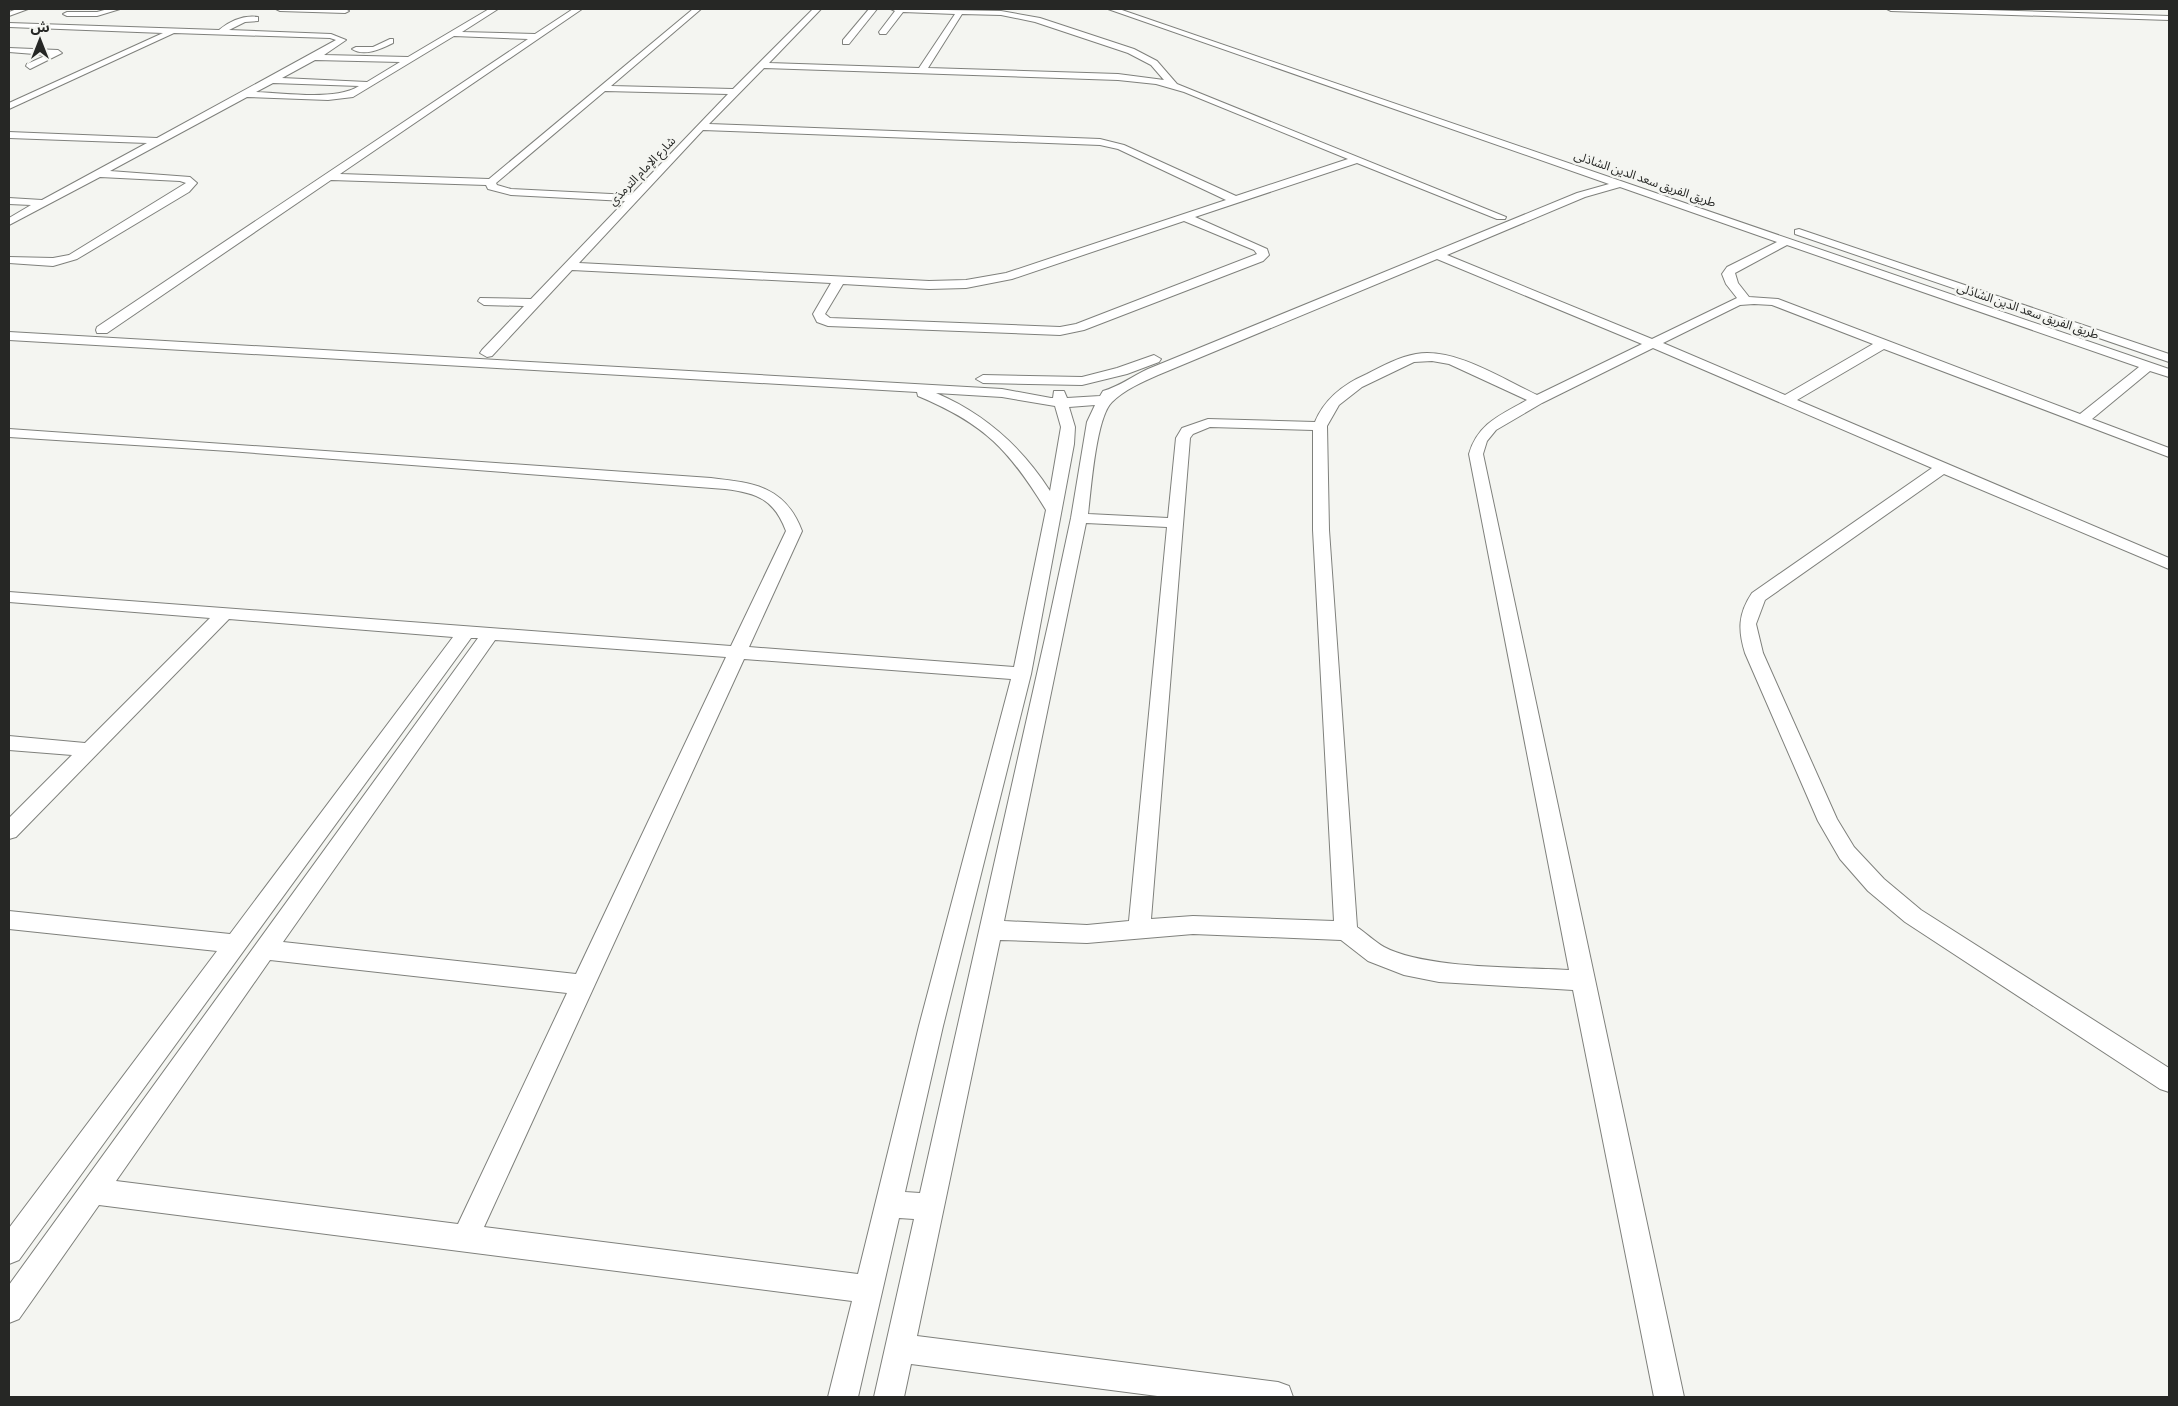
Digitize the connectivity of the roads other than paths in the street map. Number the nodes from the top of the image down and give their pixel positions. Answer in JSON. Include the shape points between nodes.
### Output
{"nodes":[{"id":1,"x":116,"y":9,"type":"edge"},
{"id":2,"x":280,"y":9,"type":"edge"},
{"id":3,"x":355,"y":9,"type":"edge"},
{"id":4,"x":494,"y":9,"type":"edge"},
{"id":5,"x":578,"y":9,"type":"edge"},
{"id":6,"x":697,"y":9,"type":"edge"},
{"id":7,"x":817,"y":9,"type":"edge"},
{"id":8,"x":873,"y":9,"type":"edge"},
{"id":9,"x":895,"y":9,"type":"edge"},
{"id":10,"x":901,"y":9,"type":"edge"},
{"id":11,"x":1112,"y":9,"type":"edge"},
{"id":12,"x":1140,"y":9,"type":"edge"},
{"id":13,"x":1891,"y":9,"type":"edge"},
{"id":14,"x":1908,"y":9,"type":"edge"},
{"id":15,"x":1955,"y":9,"type":"edge"},
{"id":16,"x":964,"y":10,"type":"edge"},
{"id":17,"x":27,"y":11,"type":"edge"},
{"id":18,"x":345,"y":11,"type":"junction"},
{"id":19,"x":1965,"y":11,"type":"junction"},
{"id":20,"x":11,"y":14,"type":"edge"},
{"id":21,"x":55,"y":14,"type":"dead end"},
{"id":22,"x":330,"y":18,"type":"dead end"},
{"id":23,"x":2169,"y":18,"type":"edge"},
{"id":24,"x":255,"y":19,"type":"dead end"},
{"id":25,"x":9,"y":25,"type":"edge"},
{"id":26,"x":61,"y":27,"type":"junction"},
{"id":27,"x":175,"y":30,"type":"junction"},
{"id":28,"x":219,"y":32,"type":"junction"},
{"id":29,"x":883,"y":32,"type":"dead end"},
{"id":30,"x":44,"y":34,"type":"dead end"},
{"id":31,"x":452,"y":34,"type":"junction"},
{"id":32,"x":537,"y":37,"type":"junction"},
{"id":33,"x":26,"y":41,"type":"dead end"},
{"id":34,"x":390,"y":41,"type":"dead end"},
{"id":35,"x":846,"y":42,"type":"dead end"},
{"id":36,"x":330,"y":48,"type":"junction"},
{"id":37,"x":9,"y":49,"type":"edge"},
{"id":38,"x":1264,"y":50,"type":"junction"},
{"id":39,"x":1246,"y":54,"type":"junction"},
{"id":40,"x":314,"y":57,"type":"junction"},
{"id":41,"x":1289,"y":59,"type":"junction"},
{"id":42,"x":410,"y":60,"type":"junction"},
{"id":43,"x":344,"y":62,"type":"dead end"},
{"id":44,"x":1273,"y":63,"type":"junction"},
{"id":45,"x":763,"y":65,"type":"junction"},
{"id":46,"x":30,"y":66,"type":"dead end"},
{"id":47,"x":336,"y":67,"type":"dead end"},
{"id":48,"x":922,"y":70,"type":"junction"},
{"id":49,"x":327,"y":72,"type":"dead end"},
{"id":50,"x":272,"y":80,"type":"junction"},
{"id":51,"x":310,"y":82,"type":"junction"},
{"id":52,"x":371,"y":84,"type":"junction"},
{"id":53,"x":1173,"y":85,"type":"junction"},
{"id":54,"x":604,"y":88,"type":"junction"},
{"id":55,"x":736,"y":92,"type":"junction"},
{"id":56,"x":246,"y":94,"type":"junction"},
{"id":57,"x":9,"y":106,"type":"edge"},
{"id":58,"x":1484,"y":125,"type":"dead end"},
{"id":59,"x":701,"y":127,"type":"junction"},
{"id":60,"x":9,"y":135,"type":"edge"},
{"id":61,"x":159,"y":141,"type":"junction"},
{"id":62,"x":1358,"y":159,"type":"junction"},
{"id":63,"x":98,"y":174,"type":"junction"},
{"id":64,"x":331,"y":177,"type":"junction"},
{"id":65,"x":1597,"y":177,"type":"junction"},
{"id":66,"x":491,"y":182,"type":"junction"},
{"id":67,"x":1620,"y":184,"type":"junction"},
{"id":68,"x":1565,"y":190,"type":"junction"},
{"id":69,"x":1581,"y":195,"type":"junction"},
{"id":70,"x":633,"y":198,"type":"junction"},
{"id":71,"x":1235,"y":200,"type":"junction"},
{"id":72,"x":9,"y":201,"type":"edge"},
{"id":73,"x":44,"y":203,"type":"junction"},
{"id":74,"x":1185,"y":217,"type":"junction"},
{"id":75,"x":1501,"y":217,"type":"junction"},
{"id":76,"x":9,"y":222,"type":"edge"},
{"id":77,"x":1784,"y":227,"type":"dead end"},
{"id":78,"x":1463,"y":232,"type":"junction"},
{"id":79,"x":1479,"y":238,"type":"junction"},
{"id":80,"x":1787,"y":241,"type":"junction"},
{"id":81,"x":1438,"y":255,"type":"junction"},
{"id":82,"x":9,"y":260,"type":"edge"},
{"id":83,"x":568,"y":266,"type":"junction"},
{"id":84,"x":1370,"y":277,"type":"junction"},
{"id":85,"x":839,"y":280,"type":"junction"},
{"id":86,"x":1745,"y":300,"type":"junction"},
{"id":87,"x":484,"y":301,"type":"dead end"},
{"id":88,"x":532,"y":303,"type":"junction"},
{"id":89,"x":9,"y":325,"type":"edge"},
{"id":90,"x":44,"y":327,"type":"junction"},
{"id":91,"x":102,"y":330,"type":"junction"},
{"id":92,"x":178,"y":334,"type":"junction"},
{"id":93,"x":9,"y":336,"type":"edge"},
{"id":94,"x":28,"y":337,"type":"junction"},
{"id":95,"x":1654,"y":344,"type":"junction"},
{"id":96,"x":1883,"y":344,"type":"junction"},
{"id":97,"x":163,"y":345,"type":"junction"},
{"id":98,"x":427,"y":349,"type":"junction"},
{"id":99,"x":487,"y":353,"type":"junction"},
{"id":100,"x":2169,"y":358,"type":"edge"},
{"id":101,"x":416,"y":359,"type":"junction"},
{"id":102,"x":538,"y":361,"type":"junction"},
{"id":103,"x":2148,"y":366,"type":"junction"},
{"id":104,"x":1134,"y":367,"type":"junction"},
{"id":105,"x":2169,"y":373,"type":"edge"},
{"id":106,"x":1146,"y":375,"type":"junction"},
{"id":107,"x":1095,"y":378,"type":"junction"},
{"id":108,"x":1065,"y":382,"type":"junction"},
{"id":109,"x":1004,"y":387,"type":"junction"},
{"id":110,"x":910,"y":388,"type":"junction"},
{"id":111,"x":1106,"y":399,"type":"junction"},
{"id":112,"x":1537,"y":400,"type":"junction"},
{"id":113,"x":1787,"y":400,"type":"junction"},
{"id":114,"x":1063,"y":404,"type":"junction"},
{"id":115,"x":2082,"y":420,"type":"junction"},
{"id":116,"x":1320,"y":426,"type":"junction"},
{"id":117,"x":1094,"y":428,"type":"junction"},
{"id":118,"x":1068,"y":429,"type":"junction"},
{"id":119,"x":9,"y":433,"type":"edge"},
{"id":120,"x":2169,"y":453,"type":"edge"},
{"id":121,"x":1944,"y":467,"type":"junction"},
{"id":122,"x":1054,"y":510,"type":"junction"},
{"id":123,"x":1079,"y":518,"type":"junction"},
{"id":124,"x":1175,"y":523,"type":"junction"},
{"id":125,"x":2169,"y":564,"type":"edge"},
{"id":126,"x":9,"y":597,"type":"edge"},
{"id":127,"x":225,"y":614,"type":"junction"},
{"id":128,"x":1033,"y":614,"type":"junction"},
{"id":129,"x":1059,"y":616,"type":"junction"},
{"id":130,"x":466,"y":632,"type":"junction"},
{"id":131,"x":490,"y":634,"type":"junction"},
{"id":132,"x":739,"y":653,"type":"junction"},
{"id":133,"x":1022,"y":674,"type":"junction"},
{"id":134,"x":9,"y":743,"type":"edge"},
{"id":135,"x":90,"y":750,"type":"junction"},
{"id":136,"x":994,"y":782,"type":"junction"},
{"id":137,"x":1022,"y":784,"type":"junction"},
{"id":138,"x":9,"y":831,"type":"edge"},
{"id":139,"x":9,"y":920,"type":"edge"},
{"id":140,"x":990,"y":930,"type":"junction"},
{"id":141,"x":1139,"y":931,"type":"junction"},
{"id":142,"x":1346,"y":931,"type":"junction"},
{"id":143,"x":236,"y":944,"type":"junction"},
{"id":144,"x":264,"y":950,"type":"junction"},
{"id":145,"x":1582,"y":981,"type":"junction"},
{"id":146,"x":584,"y":985,"type":"junction"},
{"id":147,"x":2169,"y":1081,"type":"edge"},
{"id":148,"x":92,"y":1192,"type":"junction"},
{"id":149,"x":889,"y":1204,"type":"junction"},
{"id":150,"x":930,"y":1208,"type":"junction"},
{"id":151,"x":465,"y":1238,"type":"junction"},
{"id":152,"x":9,"y":1250,"type":"edge"},
{"id":153,"x":869,"y":1289,"type":"junction"},
{"id":154,"x":9,"y":1309,"type":"edge"},
{"id":155,"x":899,"y":1348,"type":"junction"},
{"id":156,"x":843,"y":1397,"type":"edge"},
{"id":157,"x":889,"y":1397,"type":"edge"},
{"id":158,"x":1278,"y":1397,"type":"edge"},
{"id":159,"x":1669,"y":1397,"type":"edge"}],
"edges":[{"from":1,"to":21,"type":"street","via":[[89,15]]},
{"from":2,"to":18,"type":"street"},
{"from":3,"to":18,"type":"street"},
{"from":4,"to":31,"type":"street"},
{"from":5,"to":32,"type":"street"},
{"from":6,"to":54,"type":"street"},
{"from":7,"to":45,"type":"street","name":"شارع الإمام الترمذي"},
{"from":8,"to":35,"type":"street"},
{"from":9,"to":10,"type":"street"},
{"from":10,"to":16,"type":"street"},
{"from":10,"to":29,"type":"street"},
{"from":11,"to":39,"type":"street","name":"طريق الفريق سعد الدين الشاذلى"},
{"from":12,"to":38,"type":"street"},
{"from":13,"to":14,"type":"street"},
{"from":14,"to":19,"type":"street"},
{"from":15,"to":19,"type":"street"},
{"from":16,"to":48,"type":"street"},
{"from":16,"to":53,"type":"street","via":[[1029,18],[1124,47],[1154,63]]},
{"from":17,"to":20,"type":"street"},
{"from":18,"to":22,"type":"street"},
{"from":19,"to":23,"type":"street"},
{"from":24,"to":28,"type":"street","via":[[243,20]]},
{"from":25,"to":26,"type":"street"},
{"from":26,"to":27,"type":"street"},
{"from":26,"to":30,"type":"street"},
{"from":27,"to":28,"type":"street"},
{"from":27,"to":57,"type":"street"},
{"from":28,"to":36,"type":"street","via":[[340,38],[341,42]]},
{"from":31,"to":32,"type":"street"},
{"from":31,"to":42,"type":"street"},
{"from":32,"to":64,"type":"street"},
{"from":33,"to":37,"type":"street"},
{"from":34,"to":36,"type":"street","via":[[372,49]]},
{"from":36,"to":40,"type":"street"},
{"from":37,"to":46,"type":"street","via":[[58,53]]},
{"from":38,"to":39,"type":"street","via":[[1261,54]]},
{"from":38,"to":41,"type":"street"},
{"from":39,"to":44,"type":"street","name":"طريق الفريق سعد الدين الشاذلى"},
{"from":40,"to":42,"type":"street"},
{"from":40,"to":50,"type":"street"},
{"from":41,"to":44,"type":"street","via":[[1275,59]]},
{"from":41,"to":58,"type":"street"},
{"from":42,"to":52,"type":"street"},
{"from":43,"to":47,"type":"street"},
{"from":44,"to":65,"type":"street","name":"طريق الفريق سعد الدين الشاذلى"},
{"from":45,"to":48,"type":"street"},
{"from":45,"to":55,"type":"street","name":"شارع الإمام الترمذي"},
{"from":48,"to":53,"type":"street","via":[[1125,77]]},
{"from":49,"to":51,"type":"street"},
{"from":50,"to":51,"type":"street"},
{"from":50,"to":56,"type":"street"},
{"from":51,"to":52,"type":"street"},
{"from":52,"to":56,"type":"street","via":[[353,94],[334,97]]},
{"from":53,"to":62,"type":"street"},
{"from":54,"to":55,"type":"street"},
{"from":54,"to":66,"type":"street"},
{"from":55,"to":59,"type":"street","name":"شارع الإمام الترمذي"},
{"from":56,"to":61,"type":"street"},
{"from":59,"to":70,"type":"street","name":"شارع الإمام الترمذي"},
{"from":59,"to":71,"type":"street","via":[[1100,142],[1121,148]]},
{"from":60,"to":61,"type":"street"},
{"from":61,"to":63,"type":"street"},
{"from":62,"to":71,"type":"street"},
{"from":62,"to":75,"type":"street"},
{"from":63,"to":73,"type":"street"},
{"from":63,"to":82,"type":"street","via":[[180,178],[192,183],[72,257],[53,262]]},
{"from":64,"to":66,"type":"street"},
{"from":64,"to":91,"type":"street"},
{"from":65,"to":67,"type":"street","name":"طريق الفريق سعد الدين الشاذلى"},
{"from":65,"to":68,"type":"street"},
{"from":66,"to":70,"type":"street","via":[[492,187],[510,192]]},
{"from":67,"to":69,"type":"street"},
{"from":67,"to":80,"type":"street","name":"طريق الفريق سعد الدين الشاذلى"},
{"from":68,"to":69,"type":"street"},
{"from":68,"to":75,"type":"street"},
{"from":69,"to":79,"type":"street"},
{"from":70,"to":83,"type":"street","name":"شارع الإمام الترمذي"},
{"from":71,"to":74,"type":"street"},
{"from":72,"to":73,"type":"street"},
{"from":73,"to":76,"type":"street"},
{"from":74,"to":85,"type":"street","via":[[988,281],[929,284]]},
{"from":74,"to":85,"type":"street","via":[[1258,248],[1263,255],[1079,327],[1060,331],[824,321],[819,314]]},
{"from":75,"to":78,"type":"street"},
{"from":77,"to":100,"type":"street","name":"طريق الفريق سعد الدين الشاذلى"},
{"from":78,"to":79,"type":"street"},
{"from":78,"to":84,"type":"street"},
{"from":79,"to":81,"type":"street"},
{"from":80,"to":86,"type":"street","via":[[1728,274]]},
{"from":80,"to":103,"type":"street","name":"طريق الفريق سعد الدين الشاذلى"},
{"from":81,"to":84,"type":"street","via":[[1385,277]]},
{"from":81,"to":95,"type":"street"},
{"from":83,"to":85,"type":"street"},
{"from":83,"to":88,"type":"street","name":"شارع الإمام الترمذي"},
{"from":84,"to":104,"type":"street","via":[[1356,276]]},
{"from":84,"to":106,"type":"street"},
{"from":86,"to":95,"type":"street"},
{"from":86,"to":96,"type":"street","via":[[1774,302]]},
{"from":87,"to":88,"type":"street"},
{"from":88,"to":99,"type":"street","name":"شارع الإمام الترمذي"},
{"from":89,"to":90,"type":"street"},
{"from":90,"to":91,"type":"street"},
{"from":90,"to":94,"type":"street"},
{"from":91,"to":92,"type":"street"},
{"from":92,"to":97,"type":"street"},
{"from":92,"to":98,"type":"street"},
{"from":93,"to":94,"type":"street"},
{"from":94,"to":97,"type":"street"},
{"from":95,"to":112,"type":"street"},
{"from":95,"to":113,"type":"street"},
{"from":96,"to":113,"type":"street"},
{"from":96,"to":115,"type":"street"},
{"from":97,"to":101,"type":"street"},
{"from":98,"to":99,"type":"street"},
{"from":98,"to":101,"type":"street"},
{"from":99,"to":102,"type":"street"},
{"from":101,"to":102,"type":"street"},
{"from":102,"to":109,"type":"street"},
{"from":102,"to":110,"type":"street"},
{"from":103,"to":105,"type":"street","name":"طريق الفريق سعد الدين الشاذلى"},
{"from":103,"to":115,"type":"street"},
{"from":104,"to":106,"type":"street","via":[[1133,373]]},
{"from":104,"to":107,"type":"street"},
{"from":106,"to":111,"type":"street"},
{"from":107,"to":108,"type":"street"},
{"from":107,"to":111,"type":"street","via":[[1106,387]]},
{"from":108,"to":109,"type":"street"},
{"from":108,"to":114,"type":"street","via":[[1059,393]]},
{"from":109,"to":110,"type":"street"},
{"from":109,"to":114,"type":"street"},
{"from":110,"to":122,"type":"street","via":[[955,408],[995,435],[1019,458]]},
{"from":111,"to":114,"type":"street","via":[[1085,404]]},
{"from":111,"to":117,"type":"street","via":[[1096,416]]},
{"from":112,"to":116,"type":"street","via":[[1454,361],[1437,356],[1419,356],[1334,399],[1324,412]]},
{"from":112,"to":145,"type":"street","via":[[1491,427],[1480,440],[1476,454]]},
{"from":113,"to":121,"type":"street"},
{"from":114,"to":118,"type":"street"},
{"from":115,"to":120,"type":"street"},
{"from":116,"to":124,"type":"street","via":[[1221,422],[1196,426],[1187,431],[1182,438]]},
{"from":116,"to":142,"type":"street","via":[[1321,530]]},
{"from":117,"to":118,"type":"street","via":[[1080,425]]},
{"from":117,"to":123,"type":"street"},
{"from":118,"to":122,"type":"street"},
{"from":119,"to":132,"type":"street","via":[[748,487],[776,500],[789,514],[794,531]]},
{"from":121,"to":125,"type":"street"},
{"from":121,"to":147,"type":"street","via":[[1758,597],[1749,612],[1746,631],[1754,653],[1828,822],[1847,853],[1876,885],[1913,916]]},
{"from":122,"to":128,"type":"street"},
{"from":123,"to":124,"type":"street"},
{"from":123,"to":129,"type":"street"},
{"from":124,"to":141,"type":"street"},
{"from":126,"to":127,"type":"street"},
{"from":127,"to":130,"type":"street"},
{"from":127,"to":135,"type":"street"},
{"from":128,"to":129,"type":"street"},
{"from":128,"to":133,"type":"street"},
{"from":129,"to":137,"type":"street"},
{"from":130,"to":131,"type":"street"},
{"from":130,"to":143,"type":"street"},
{"from":131,"to":132,"type":"street"},
{"from":131,"to":144,"type":"street"},
{"from":132,"to":133,"type":"street"},
{"from":132,"to":146,"type":"street"},
{"from":133,"to":136,"type":"street"},
{"from":134,"to":135,"type":"street"},
{"from":135,"to":138,"type":"street"},
{"from":136,"to":137,"type":"street"},
{"from":136,"to":149,"type":"street"},
{"from":137,"to":140,"type":"street"},
{"from":139,"to":143,"type":"street"},
{"from":140,"to":141,"type":"street","via":[[1088,934]]},
{"from":140,"to":150,"type":"street"},
{"from":141,"to":142,"type":"street","via":[[1193,925]]},
{"from":142,"to":145,"type":"street","via":[[1376,954],[1404,966],[1440,972]]},
{"from":143,"to":152,"type":"street"},
{"from":144,"to":146,"type":"street"},
{"from":144,"to":148,"type":"street"},
{"from":145,"to":159,"type":"street"},
{"from":146,"to":151,"type":"street"},
{"from":148,"to":151,"type":"street"},
{"from":148,"to":154,"type":"street"},
{"from":149,"to":150,"type":"street"},
{"from":149,"to":153,"type":"street"},
{"from":150,"to":155,"type":"street"},
{"from":151,"to":153,"type":"street"},
{"from":153,"to":156,"type":"street"},
{"from":155,"to":157,"type":"street"},
{"from":155,"to":158,"type":"street"}]}
